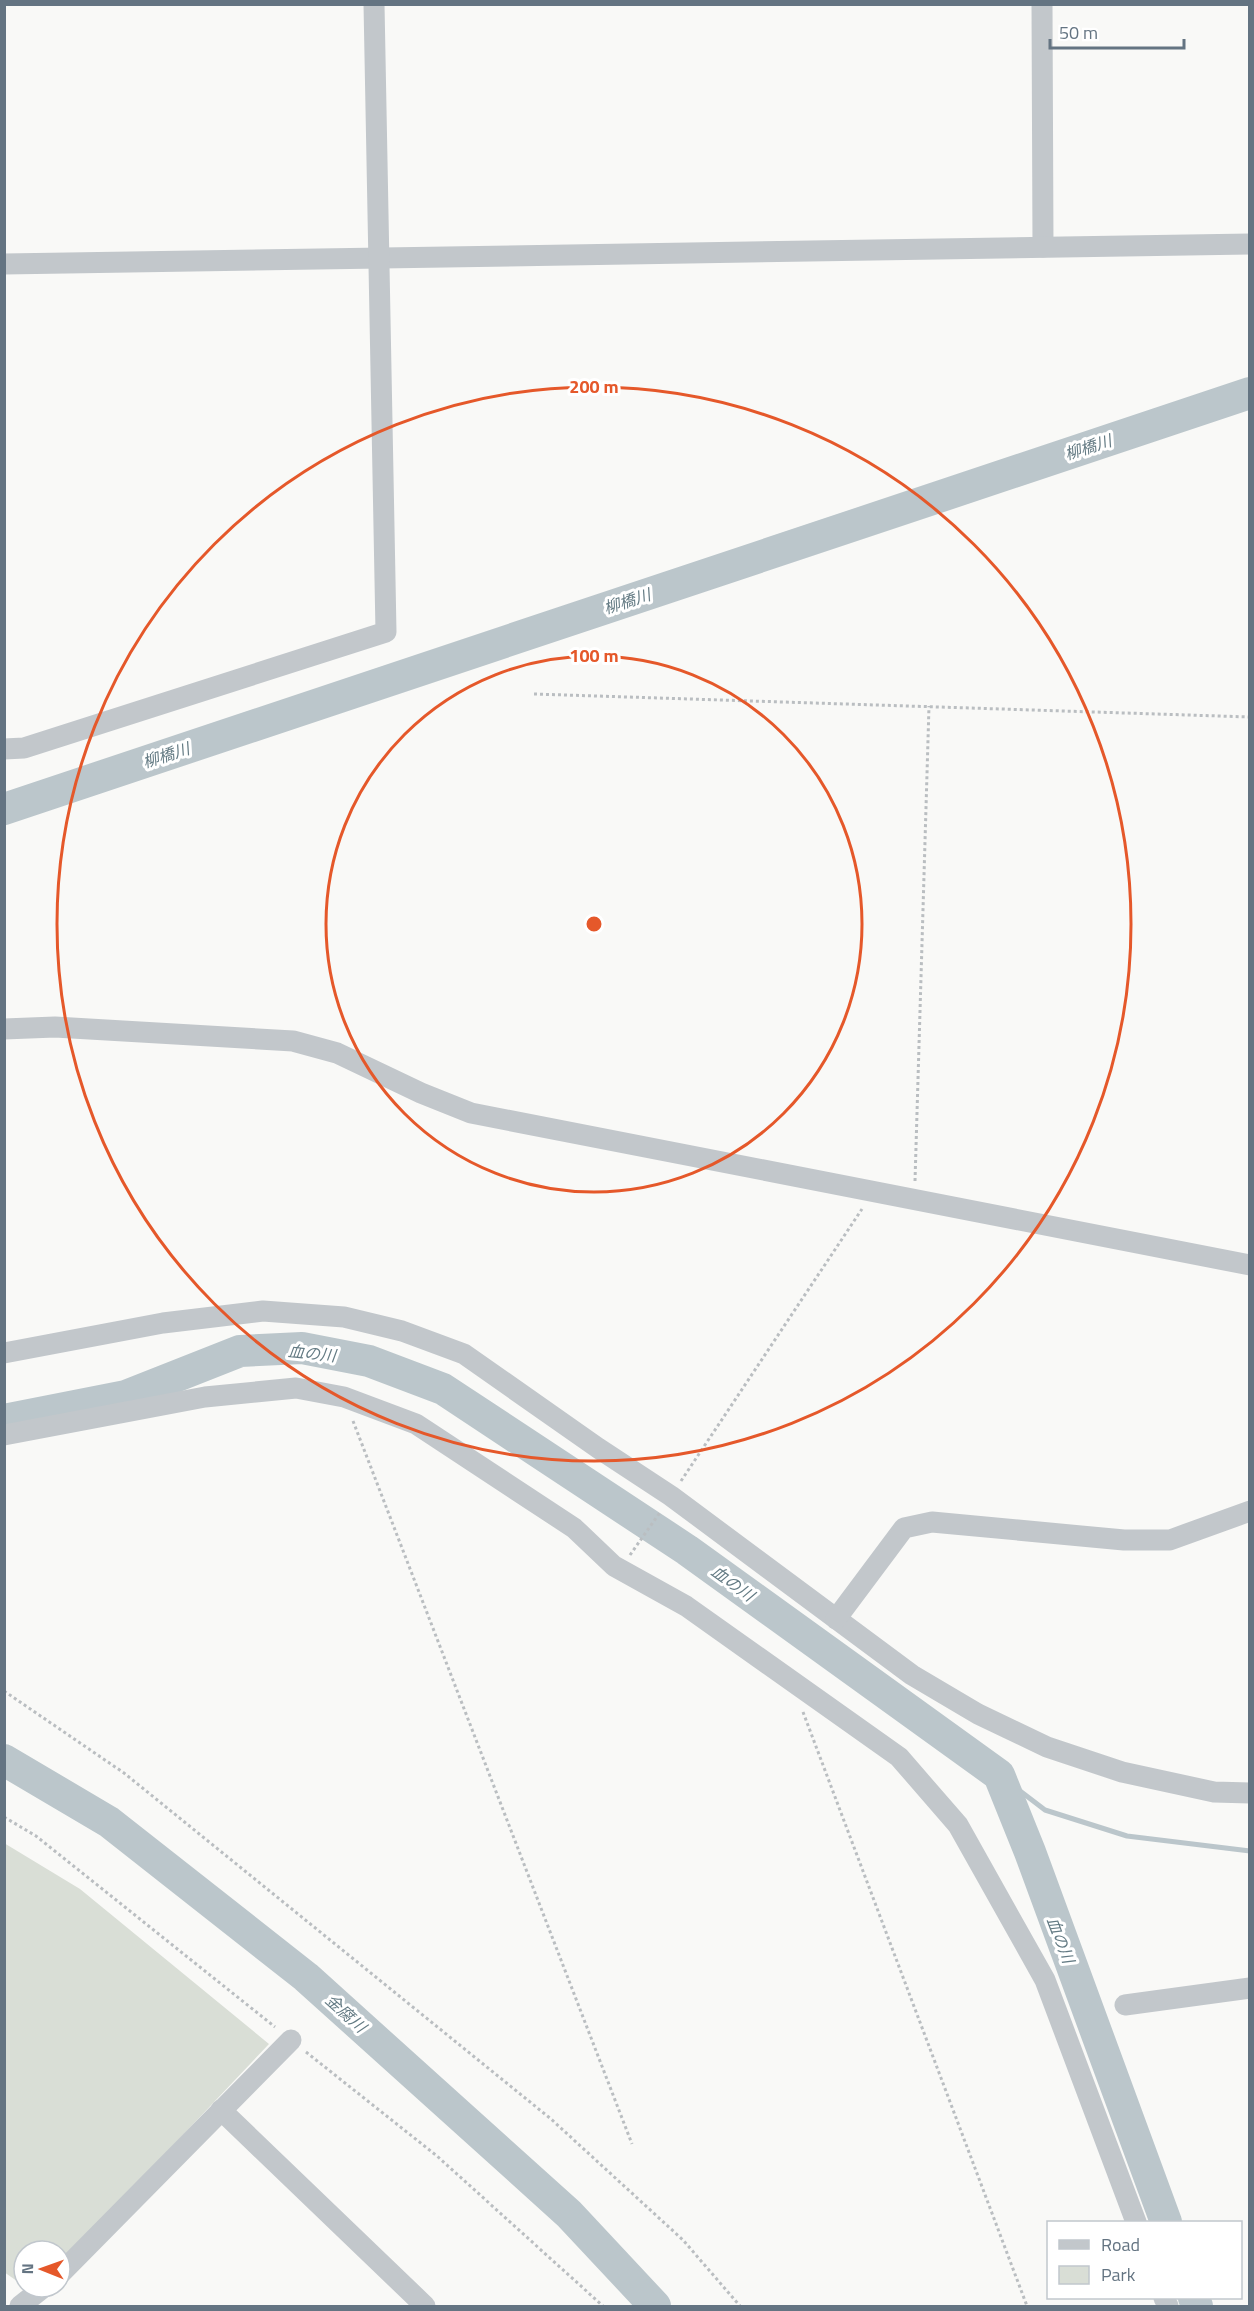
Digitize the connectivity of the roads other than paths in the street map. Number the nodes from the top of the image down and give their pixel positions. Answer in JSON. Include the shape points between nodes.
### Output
{"nodes":[{"id":1,"x":374,"y":4,"type":"edge"},
{"id":2,"x":1041,"y":4,"type":"edge"},
{"id":3,"x":1250,"y":244,"type":"edge"},
{"id":4,"x":1042,"y":247,"type":"junction"},
{"id":5,"x":379,"y":258,"type":"junction"},
{"id":6,"x":4,"y":264,"type":"edge"},
{"id":7,"x":4,"y":749,"type":"edge"},
{"id":8,"x":4,"y":1029,"type":"edge"},
{"id":9,"x":1250,"y":1265,"type":"edge"},
{"id":10,"x":4,"y":1353,"type":"edge"},
{"id":11,"x":4,"y":1435,"type":"edge"},
{"id":12,"x":1250,"y":1511,"type":"edge"},
{"id":13,"x":836,"y":1618,"type":"junction"},
{"id":14,"x":1250,"y":1792,"type":"edge"},
{"id":15,"x":1250,"y":1988,"type":"edge"},
{"id":16,"x":1125,"y":2005,"type":"dead end"},
{"id":17,"x":291,"y":2040,"type":"road end"},
{"id":18,"x":221,"y":2110,"type":"junction"},
{"id":19,"x":1135,"y":2221,"type":"edge"},
{"id":20,"x":72,"y":2262,"type":"edge"},
{"id":21,"x":425,"y":2307,"type":"edge"}],
"edges":[{"from":1,"to":5,"type":"street"},
{"from":2,"to":4,"type":"street"},
{"from":3,"to":4,"type":"street"},
{"from":4,"to":5,"type":"street"},
{"from":5,"to":6,"type":"street"},
{"from":5,"to":7,"type":"street","via":[[386,632],[24,748]]},
{"from":8,"to":9,"type":"street","via":[[55,1027],[293,1041],[337,1053],[471,1113]]},
{"from":10,"to":13,"type":"street","via":[[163,1323],[263,1311],[344,1317],[402,1331],[464,1354],[671,1496]]},
{"from":11,"to":19,"type":"street","via":[[205,1397],[296,1388],[344,1397],[416,1424],[573,1527],[614,1566],[686,1606],[899,1757],[958,1825],[1045,1980]]},
{"from":12,"to":13,"type":"street","via":[[1170,1540],[1124,1540],[932,1522],[904,1528]]},
{"from":13,"to":14,"type":"street","via":[[912,1675],[978,1714],[1047,1747],[1122,1772],[1214,1792]]},
{"from":15,"to":16,"type":"street"},
{"from":17,"to":18,"type":"street"},
{"from":18,"to":20,"type":"street"},
{"from":18,"to":21,"type":"street"}]}
